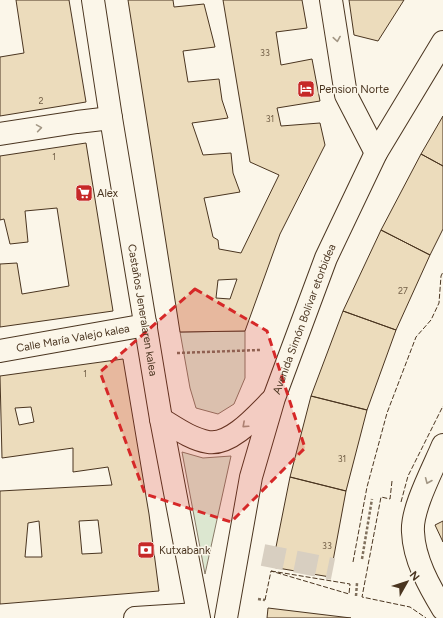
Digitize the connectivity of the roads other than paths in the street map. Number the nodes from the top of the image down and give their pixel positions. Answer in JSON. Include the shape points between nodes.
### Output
{"nodes":[{"id":1,"x":93,"y":0,"type":"edge"},
{"id":2,"x":331,"y":0,"type":"edge"},
{"id":3,"x":443,"y":42,"type":"edge"},
{"id":4,"x":111,"y":118,"type":"junction"},
{"id":5,"x":0,"y":134,"type":"edge"},
{"id":6,"x":376,"y":153,"type":"junction"},
{"id":7,"x":146,"y":325,"type":"junction"},
{"id":8,"x":0,"y":351,"type":"edge"},
{"id":9,"x":274,"y":398,"type":"junction"},
{"id":10,"x":161,"y":419,"type":"junction"},
{"id":11,"x":443,"y":445,"type":"edge"},
{"id":12,"x":443,"y":609,"type":"edge"},
{"id":13,"x":198,"y":616,"type":"edge"},
{"id":14,"x":135,"y":618,"type":"edge"},
{"id":15,"x":226,"y":618,"type":"edge"}],
"edges":[{"from":1,"to":4,"type":"street","name":"Castaños Jeneralaren kalea"},
{"from":2,"to":6,"type":"street","one_way":true,"via":[[346,95]]},
{"from":3,"to":6,"type":"street","name":"Avenida Simón Bolívar etorbidea"},
{"from":5,"to":4,"type":"street","one_way":true},
{"from":4,"to":7,"type":"street","name":"Castaños Jeneralaren kalea"},
{"from":6,"to":9,"type":"street","name":"Avenida Simón Bolívar etorbidea","via":[[326,258]]},
{"from":7,"to":8,"type":"street","name":"Calle María Valejo kalea"},
{"from":7,"to":10,"type":"street","name":"Castaños Jeneralaren kalea"},
{"from":9,"to":10,"type":"street","one_way":true,"via":[[243,428],[225,440],[202,440]]},
{"from":9,"to":15,"type":"street","name":"Avenida Simón Bolívar etorbidea","via":[[251,477]]},
{"from":10,"to":13,"type":"street","name":"Castaños Jeneralaren kalea"},
{"from":11,"to":12,"type":"street","one_way":true,"via":[[416,508],[412,531],[417,556]]},
{"from":13,"to":14,"type":"street"}]}
